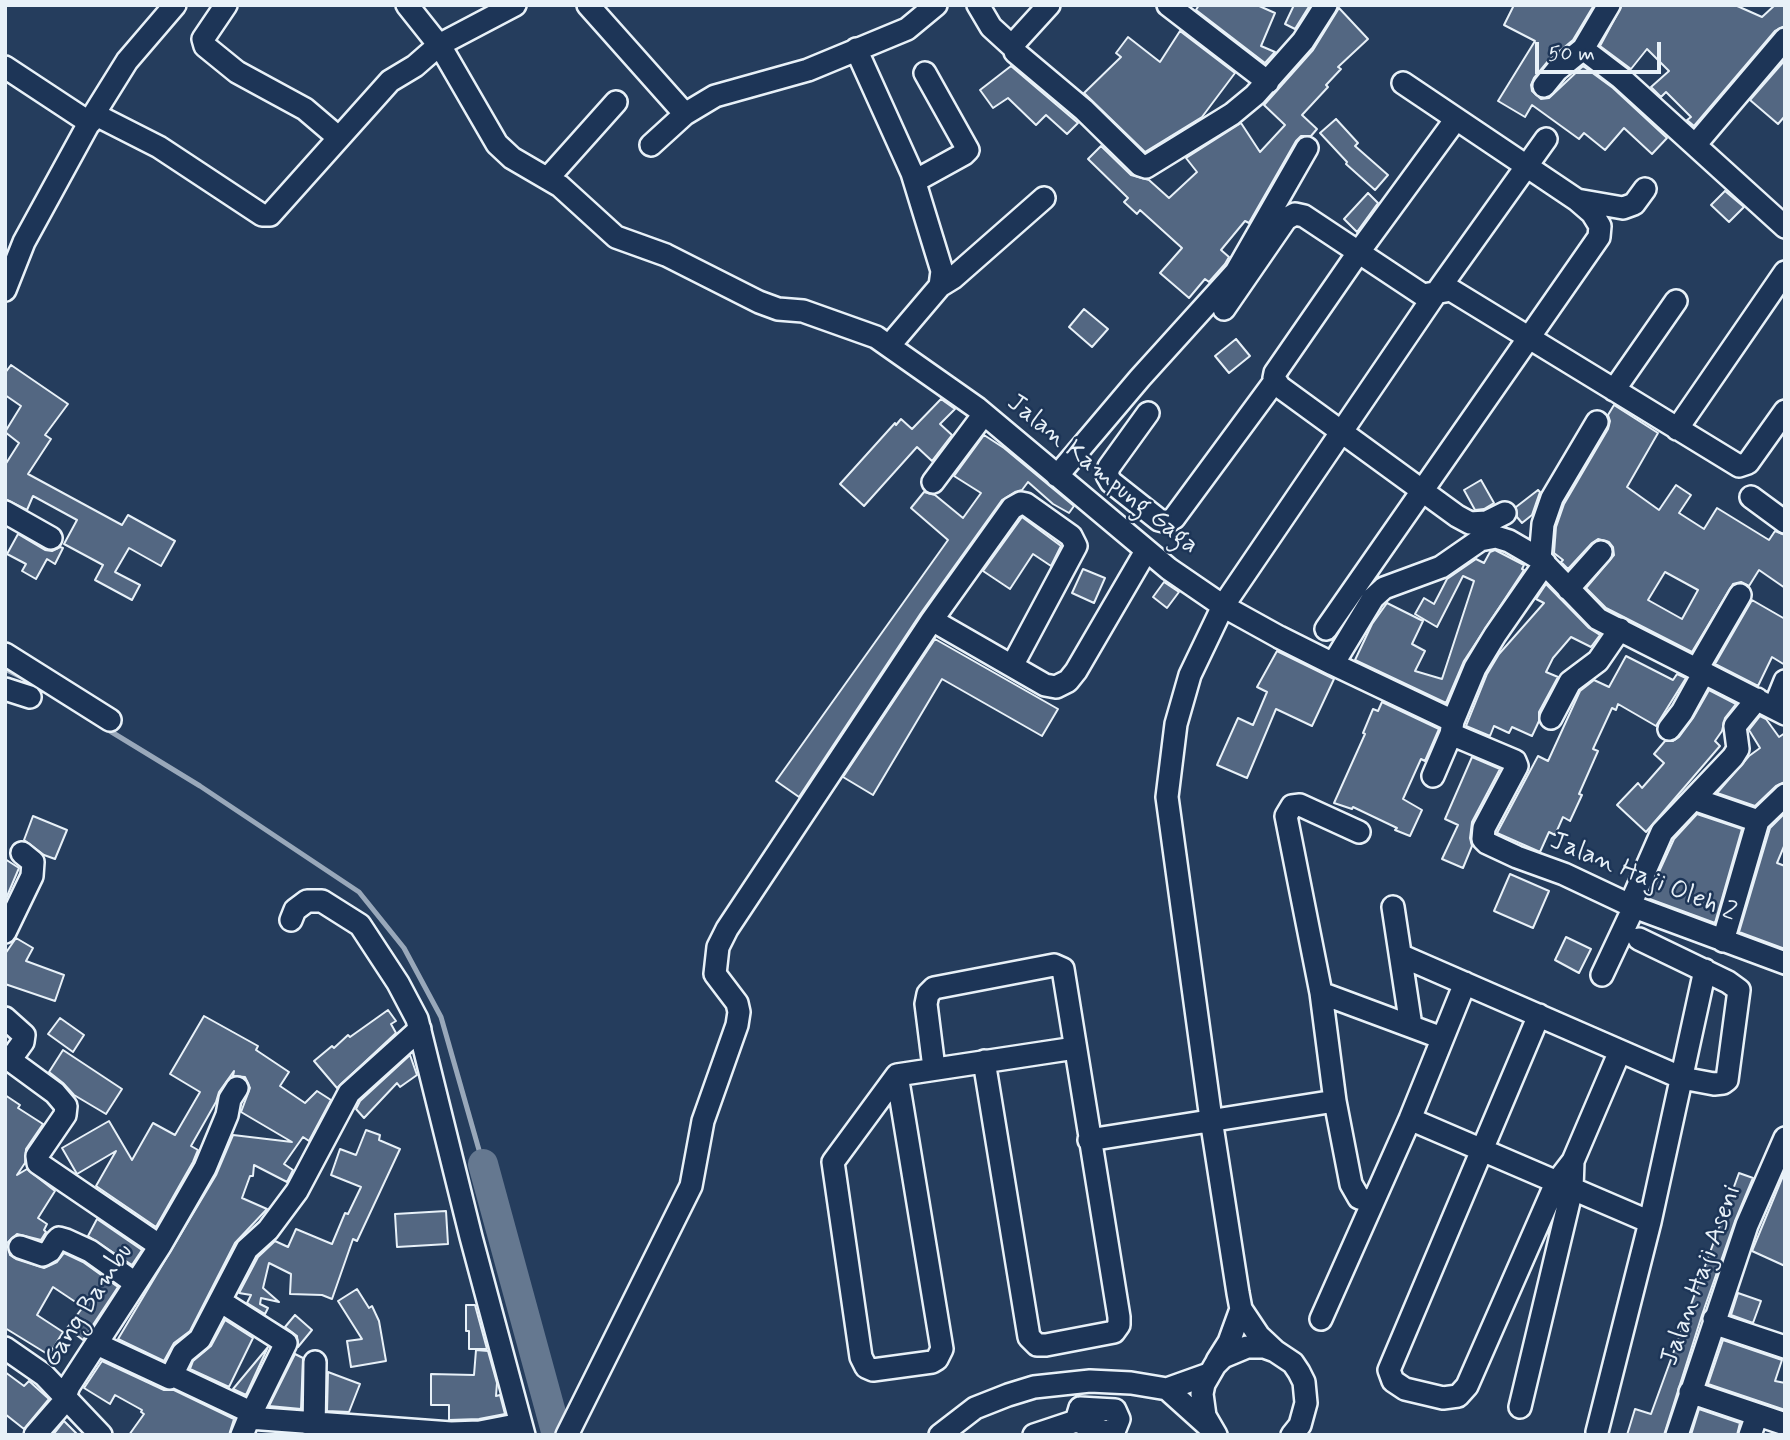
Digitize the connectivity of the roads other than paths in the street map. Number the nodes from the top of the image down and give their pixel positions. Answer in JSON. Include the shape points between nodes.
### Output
{"nodes":[{"id":1,"x":174,"y":5,"type":"edge"},
{"id":2,"x":226,"y":5,"type":"edge"},
{"id":3,"x":407,"y":5,"type":"edge"},
{"id":4,"x":515,"y":5,"type":"edge"},
{"id":5,"x":588,"y":5,"type":"edge"},
{"id":6,"x":936,"y":5,"type":"edge"},
{"id":7,"x":978,"y":5,"type":"edge"},
{"id":8,"x":1049,"y":5,"type":"edge"},
{"id":9,"x":1168,"y":5,"type":"edge"},
{"id":10,"x":1326,"y":5,"type":"edge"},
{"id":11,"x":1609,"y":5,"type":"edge"},
{"id":12,"x":1785,"y":39,"type":"edge"},
{"id":13,"x":439,"y":45,"type":"junction"},
{"id":14,"x":1014,"y":48,"type":"junction"},
{"id":15,"x":856,"y":49,"type":"junction"},
{"id":16,"x":1583,"y":49,"type":"junction"},
{"id":17,"x":5,"y":68,"type":"edge"},
{"id":18,"x":925,"y":73,"type":"dead end"},
{"id":19,"x":1268,"y":82,"type":"junction"},
{"id":20,"x":1404,"y":83,"type":"dead end"},
{"id":21,"x":1545,"y":86,"type":"dead end"},
{"id":22,"x":616,"y":102,"type":"dead end"},
{"id":23,"x":685,"y":114,"type":"junction"},
{"id":24,"x":92,"y":118,"type":"junction"},
{"id":25,"x":1455,"y":119,"type":"junction"},
{"id":26,"x":339,"y":138,"type":"junction"},
{"id":27,"x":1546,"y":139,"type":"dead end"},
{"id":28,"x":651,"y":145,"type":"dead end"},
{"id":29,"x":1695,"y":145,"type":"junction"},
{"id":30,"x":1307,"y":148,"type":"dead end"},
{"id":31,"x":1528,"y":166,"type":"junction"},
{"id":32,"x":548,"y":178,"type":"junction"},
{"id":33,"x":915,"y":181,"type":"junction"},
{"id":34,"x":1644,"y":189,"type":"dead end"},
{"id":35,"x":1044,"y":198,"type":"dead end"},
{"id":36,"x":1577,"y":200,"type":"junction"},
{"id":37,"x":1785,"y":227,"type":"edge"},
{"id":38,"x":1358,"y":253,"type":"junction"},
{"id":39,"x":1785,"y":272,"type":"edge"},
{"id":40,"x":940,"y":286,"type":"junction"},
{"id":41,"x":5,"y":290,"type":"edge"},
{"id":42,"x":1436,"y":293,"type":"junction"},
{"id":43,"x":1676,"y":301,"type":"dead end"},
{"id":44,"x":1224,"y":309,"type":"dead end"},
{"id":45,"x":1529,"y":337,"type":"junction"},
{"id":46,"x":889,"y":346,"type":"junction"},
{"id":47,"x":1275,"y":381,"type":"junction"},
{"id":48,"x":1614,"y":390,"type":"junction"},
{"id":49,"x":1785,"y":411,"type":"edge"},
{"id":50,"x":1148,"y":413,"type":"dead end"},
{"id":51,"x":984,"y":414,"type":"junction"},
{"id":52,"x":1597,"y":422,"type":"dead end"},
{"id":53,"x":1677,"y":429,"type":"junction"},
{"id":54,"x":1342,"y":432,"type":"junction"},
{"id":55,"x":1058,"y":476,"type":"junction"},
{"id":56,"x":933,"y":482,"type":"dead end"},
{"id":57,"x":1422,"y":491,"type":"junction"},
{"id":58,"x":1751,"y":497,"type":"dead end"},
{"id":59,"x":5,"y":512,"type":"edge"},
{"id":60,"x":1505,"y":513,"type":"dead end"},
{"id":61,"x":1785,"y":522,"type":"edge"},
{"id":62,"x":51,"y":538,"type":"dead end"},
{"id":63,"x":1146,"y":551,"type":"junction"},
{"id":64,"x":1601,"y":552,"type":"dead end"},
{"id":65,"x":1542,"y":561,"type":"junction"},
{"id":66,"x":1568,"y":589,"type":"junction"},
{"id":67,"x":1740,"y":596,"type":"dead end"},
{"id":68,"x":1223,"y":606,"type":"junction"},
{"id":69,"x":932,"y":620,"type":"junction"},
{"id":70,"x":1326,"y":629,"type":"dead end"},
{"id":71,"x":1620,"y":629,"type":"junction"},
{"id":72,"x":5,"y":654,"type":"edge"},
{"id":73,"x":1333,"y":664,"type":"junction"},
{"id":74,"x":1012,"y":666,"type":"junction"},
{"id":75,"x":1700,"y":670,"type":"junction"},
{"id":76,"x":1785,"y":681,"type":"edge"},
{"id":77,"x":5,"y":689,"type":"edge"},
{"id":78,"x":30,"y":697,"type":"dead end"},
{"id":79,"x":1772,"y":707,"type":"edge"},
{"id":80,"x":1551,"y":718,"type":"dead end"},
{"id":81,"x":110,"y":720,"type":"dead end"},
{"id":82,"x":1452,"y":728,"type":"junction"},
{"id":83,"x":1669,"y":729,"type":"dead end"},
{"id":84,"x":1433,"y":776,"type":"dead end"},
{"id":85,"x":1785,"y":795,"type":"edge"},
{"id":86,"x":1694,"y":799,"type":"junction"},
{"id":87,"x":1758,"y":821,"type":"junction"},
{"id":88,"x":1359,"y":832,"type":"dead end"},
{"id":89,"x":1483,"y":839,"type":"joint"},
{"id":90,"x":22,"y":853,"type":"dead end"},
{"id":91,"x":1632,"y":906,"type":"junction"},
{"id":92,"x":1393,"y":907,"type":"dead end"},
{"id":93,"x":291,"y":920,"type":"dead end"},
{"id":94,"x":5,"y":932,"type":"edge"},
{"id":95,"x":1639,"y":939,"type":"dead end"},
{"id":96,"x":1723,"y":941,"type":"junction"},
{"id":97,"x":1402,"y":956,"type":"junction"},
{"id":98,"x":1785,"y":963,"type":"edge"},
{"id":99,"x":1705,"y":971,"type":"junction"},
{"id":100,"x":1602,"y":975,"type":"dead end"},
{"id":101,"x":1465,"y":983,"type":"junction"},
{"id":102,"x":1321,"y":993,"type":"junction"},
{"id":103,"x":1539,"y":1015,"type":"junction"},
{"id":104,"x":5,"y":1018,"type":"edge"},
{"id":105,"x":1411,"y":1026,"type":"junction"},
{"id":106,"x":420,"y":1029,"type":"junction"},
{"id":107,"x":1442,"y":1038,"type":"junction"},
{"id":108,"x":1075,"y":1048,"type":"junction"},
{"id":109,"x":1619,"y":1051,"type":"junction"},
{"id":110,"x":985,"y":1061,"type":"junction"},
{"id":111,"x":8,"y":1063,"type":"edge"},
{"id":112,"x":934,"y":1069,"type":"junction"},
{"id":113,"x":897,"y":1075,"type":"junction"},
{"id":114,"x":1682,"y":1078,"type":"junction"},
{"id":115,"x":237,"y":1088,"type":"dead end"},
{"id":116,"x":1335,"y":1101,"type":"junction"},
{"id":117,"x":1211,"y":1119,"type":"junction"},
{"id":118,"x":1409,"y":1119,"type":"junction"},
{"id":119,"x":1785,"y":1138,"type":"edge"},
{"id":120,"x":1089,"y":1140,"type":"junction"},
{"id":121,"x":1482,"y":1150,"type":"junction"},
{"id":122,"x":1564,"y":1186,"type":"junction"},
{"id":123,"x":1373,"y":1202,"type":"junction"},
{"id":124,"x":1650,"y":1222,"type":"junction"},
{"id":125,"x":160,"y":1246,"type":"junction"},
{"id":126,"x":20,"y":1247,"type":"dead end"},
{"id":127,"x":135,"y":1283,"type":"junction"},
{"id":128,"x":220,"y":1301,"type":"junction"},
{"id":129,"x":1241,"y":1309,"type":"junction"},
{"id":130,"x":1321,"y":1319,"type":"dead end"},
{"id":131,"x":1715,"y":1324,"type":"junction"},
{"id":132,"x":97,"y":1345,"type":"junction"},
{"id":133,"x":1785,"y":1347,"type":"edge"},
{"id":134,"x":5,"y":1348,"type":"edge"},
{"id":135,"x":1275,"y":1351,"type":"junction"},
{"id":136,"x":315,"y":1362,"type":"dead end"},
{"id":137,"x":1212,"y":1369,"type":"junction"},
{"id":138,"x":172,"y":1375,"type":"junction"},
{"id":139,"x":1075,"y":1382,"type":"junction"},
{"id":140,"x":1167,"y":1389,"type":"junction"},
{"id":141,"x":1690,"y":1392,"type":"junction"},
{"id":142,"x":65,"y":1396,"type":"junction"},
{"id":143,"x":1520,"y":1408,"type":"dead end"},
{"id":144,"x":1785,"y":1424,"type":"edge"},
{"id":145,"x":1754,"y":1425,"type":"edge"},
{"id":146,"x":245,"y":1426,"type":"edge"},
{"id":147,"x":314,"y":1429,"type":"edge"},
{"id":148,"x":523,"y":1430,"type":"edge"},
{"id":149,"x":1213,"y":1431,"type":"edge"},
{"id":150,"x":1597,"y":1432,"type":"dead end"},
{"id":151,"x":452,"y":1434,"type":"edge"},
{"id":152,"x":35,"y":1435,"type":"edge"},
{"id":153,"x":101,"y":1435,"type":"edge"},
{"id":154,"x":567,"y":1435,"type":"edge"},
{"id":155,"x":940,"y":1435,"type":"edge"},
{"id":156,"x":1034,"y":1435,"type":"edge"},
{"id":157,"x":1292,"y":1435,"type":"edge"},
{"id":158,"x":1676,"y":1435,"type":"edge"}],
"edges":[{"from":1,"to":24,"type":"street","via":[[127,61]]},
{"from":2,"to":26,"type":"street","via":[[203,39],[205,46],[237,72],[305,109]]},
{"from":3,"to":13,"type":"street","name":"Jalan Kampung Gaga"},
{"from":4,"to":13,"type":"street"},
{"from":5,"to":23,"type":"street"},
{"from":6,"to":15,"type":"street","via":[[907,29]]},
{"from":7,"to":14,"type":"street","via":[[991,27]]},
{"from":8,"to":14,"type":"street"},
{"from":9,"to":19,"type":"street"},
{"from":10,"to":19,"type":"street"},
{"from":11,"to":16,"type":"street"},
{"from":12,"to":29,"type":"street"},
{"from":13,"to":26,"type":"street","via":[[390,81]]},
{"from":13,"to":32,"type":"street","name":"Jalan Kampung Gaga","via":[[497,144]]},
{"from":14,"to":19,"type":"street","via":[[1143,167],[1150,167],[1232,114]]},
{"from":15,"to":23,"type":"street","via":[[807,70],[715,96]]},
{"from":15,"to":33,"type":"street"},
{"from":16,"to":21,"type":"street"},
{"from":16,"to":29,"type":"street"},
{"from":17,"to":24,"type":"street"},
{"from":18,"to":33,"type":"street","via":[[968,150]]},
{"from":20,"to":25,"type":"street"},
{"from":22,"to":32,"type":"street"},
{"from":23,"to":28,"type":"street"},
{"from":24,"to":26,"type":"street","via":[[159,147],[262,215],[275,211]]},
{"from":24,"to":41,"type":"street","via":[[24,242]]},
{"from":25,"to":31,"type":"street"},
{"from":25,"to":38,"type":"street"},
{"from":27,"to":31,"type":"street"},
{"from":29,"to":37,"type":"street"},
{"from":30,"to":55,"type":"street","via":[[1236,272]]},
{"from":31,"to":36,"type":"street"},
{"from":31,"to":42,"type":"street"},
{"from":32,"to":46,"type":"street","name":"Jalan Kampung Gaga","via":[[622,240],[666,255],[759,302],[819,316]]},
{"from":33,"to":40,"type":"street","via":[[942,271]]},
{"from":34,"to":36,"type":"street","via":[[1634,204],[1623,208]]},
{"from":35,"to":40,"type":"street"},
{"from":36,"to":45,"type":"street","via":[[1600,226],[1598,237]]},
{"from":38,"to":42,"type":"street","via":[[1423,295]]},
{"from":38,"to":44,"type":"street","via":[[1295,214],[1286,219]]},
{"from":38,"to":47,"type":"street","via":[[1275,373]]},
{"from":39,"to":53,"type":"street"},
{"from":40,"to":46,"type":"street"},
{"from":42,"to":45,"type":"street","via":[[1451,290]]},
{"from":42,"to":54,"type":"street"},
{"from":43,"to":48,"type":"street"},
{"from":45,"to":48,"type":"street"},
{"from":45,"to":57,"type":"street"},
{"from":46,"to":51,"type":"street","name":"Jalan Kampung Gaga"},
{"from":47,"to":50,"type":"street","via":[[1167,522],[1107,475]]},
{"from":47,"to":54,"type":"street"},
{"from":48,"to":53,"type":"street"},
{"from":49,"to":53,"type":"street","via":[[1744,466]]},
{"from":51,"to":55,"type":"street","name":"Jalan Kampung Gaga"},
{"from":51,"to":56,"type":"street"},
{"from":52,"to":65,"type":"street","via":[[1552,498],[1543,524]]},
{"from":54,"to":57,"type":"street"},
{"from":54,"to":68,"type":"street"},
{"from":55,"to":63,"type":"street","name":"Jalan Kampung Gaga"},
{"from":57,"to":60,"type":"street","via":[[1470,523],[1487,522]]},
{"from":57,"to":70,"type":"street"},
{"from":58,"to":61,"type":"street"},
{"from":59,"to":62,"type":"street"},
{"from":63,"to":68,"type":"street","name":"Jalan Kampung Gaga"},
{"from":63,"to":74,"type":"street","via":[[1068,681],[1055,687],[1045,685]]},
{"from":64,"to":66,"type":"street"},
{"from":65,"to":66,"type":"street"},
{"from":65,"to":73,"type":"street","via":[[1509,541],[1496,537],[1480,540],[1441,567],[1402,580],[1373,598]]},
{"from":65,"to":82,"type":"street","via":[[1475,667]]},
{"from":66,"to":71,"type":"street","via":[[1598,619]]},
{"from":67,"to":75,"type":"street"},
{"from":68,"to":73,"type":"street","name":"Jalan Kampung Gaga"},
{"from":68,"to":117,"type":"street","via":[[1190,675],[1176,724],[1167,797]]},
{"from":69,"to":74,"type":"street"},
{"from":69,"to":74,"type":"street","via":[[1012,508],[1026,504],[1071,536],[1076,546]]},
{"from":69,"to":154,"type":"street","via":[[718,947],[715,974],[739,1012],[704,1121],[691,1186]]},
{"from":71,"to":75,"type":"street"},
{"from":71,"to":80,"type":"street","via":[[1598,661],[1570,682]]},
{"from":72,"to":81,"type":"street"},
{"from":73,"to":82,"type":"street","name":"Jalan Kampung Gaga"},
{"from":75,"to":79,"type":"street"},
{"from":75,"to":83,"type":"street","via":[[1682,712]]},
{"from":76,"to":79,"type":"street"},
{"from":77,"to":78,"type":"street"},
{"from":79,"to":86,"type":"street","via":[[1735,726],[1738,750],[1734,758]]},
{"from":82,"to":84,"type":"street"},
{"from":82,"to":89,"type":"street","name":"Jalan Kampung Gaga","via":[[1517,766]]},
{"from":85,"to":87,"type":"street"},
{"from":86,"to":87,"type":"street"},
{"from":86,"to":91,"type":"street","via":[[1662,832]]},
{"from":87,"to":96,"type":"street"},
{"from":88,"to":102,"type":"street","via":[[1300,805],[1292,806],[1286,816]]},
{"from":89,"to":91,"type":"street","name":"Jalan Haji Oleh 2"},
{"from":90,"to":94,"type":"street","via":[[33,862],[32,876]]},
{"from":91,"to":96,"type":"street","name":"Jalan Haji Oleh 2"},
{"from":91,"to":100,"type":"street"},
{"from":92,"to":97,"type":"street"},
{"from":93,"to":106,"type":"street","via":[[307,901],[322,901],[360,925],[398,982]]},
{"from":95,"to":99,"type":"street"},
{"from":96,"to":98,"type":"street","name":"Jalan Haji Oleh 2"},
{"from":97,"to":101,"type":"street"},
{"from":97,"to":105,"type":"street"},
{"from":99,"to":114,"type":"street"},
{"from":99,"to":114,"type":"street","via":[[1739,990],[1727,1080],[1714,1084]]},
{"from":101,"to":103,"type":"street"},
{"from":101,"to":107,"type":"street"},
{"from":102,"to":105,"type":"street"},
{"from":102,"to":116,"type":"street"},
{"from":103,"to":109,"type":"street"},
{"from":103,"to":121,"type":"street"},
{"from":104,"to":111,"type":"street","via":[[24,1035]]},
{"from":105,"to":107,"type":"street"},
{"from":106,"to":128,"type":"street","via":[[349,1093],[297,1191],[247,1249]]},
{"from":106,"to":148,"type":"street"},
{"from":107,"to":118,"type":"street"},
{"from":108,"to":110,"type":"street"},
{"from":108,"to":112,"type":"street","via":[[1065,974],[1062,967],[1054,965],[931,990],[926,1003]]},
{"from":108,"to":120,"type":"street"},
{"from":109,"to":114,"type":"street"},
{"from":109,"to":122,"type":"street"},
{"from":110,"to":112,"type":"street"},
{"from":110,"to":120,"type":"street","via":[[1029,1337],[1037,1345],[1108,1334],[1119,1325]]},
{"from":111,"to":125,"type":"street","via":[[55,1093],[66,1106],[65,1115],[37,1156],[38,1163]]},
{"from":112,"to":113,"type":"street"},
{"from":113,"to":113,"type":"street","via":[[942,1349],[932,1362],[873,1370],[861,1357],[833,1162]]},
{"from":114,"to":124,"type":"street"},
{"from":115,"to":125,"type":"street","name":"Gang Bambu","via":[[205,1168]]},
{"from":116,"to":117,"type":"street"},
{"from":116,"to":123,"type":"street","via":[[1352,1184],[1359,1198]]},
{"from":117,"to":120,"type":"street"},
{"from":117,"to":129,"type":"street"},
{"from":118,"to":121,"type":"street"},
{"from":118,"to":123,"type":"street"},
{"from":119,"to":131,"type":"street","name":"Jalan Haji Aseni","via":[[1747,1225]]},
{"from":121,"to":122,"type":"street"},
{"from":121,"to":122,"type":"street","via":[[1389,1370],[1393,1381],[1405,1389],[1443,1398],[1458,1396],[1467,1385]]},
{"from":122,"to":124,"type":"street"},
{"from":122,"to":143,"type":"street"},
{"from":123,"to":130,"type":"street"},
{"from":124,"to":150,"type":"street"},
{"from":125,"to":127,"type":"street","name":"Gang Bambu"},
{"from":126,"to":127,"type":"street","via":[[43,1255],[59,1238],[66,1240]]},
{"from":127,"to":132,"type":"street","name":"Gang Bambu"},
{"from":128,"to":138,"type":"street","via":[[200,1339],[183,1353]]},
{"from":128,"to":146,"type":"street","via":[[286,1343]]},
{"from":129,"to":135,"type":"street"},
{"from":129,"to":137,"type":"street","via":[[1229,1342]]},
{"from":131,"to":133,"type":"street"},
{"from":131,"to":141,"type":"street","name":"Jalan Haji Aseni"},
{"from":132,"to":138,"type":"street","via":[[170,1378]]},
{"from":132,"to":142,"type":"street","name":"Gang Bambu"},
{"from":134,"to":142,"type":"street"},
{"from":135,"to":137,"type":"street","via":[[1247,1347],[1232,1351]]},
{"from":135,"to":157,"type":"street","via":[[1299,1372],[1306,1392],[1305,1414]]},
{"from":136,"to":147,"type":"street"},
{"from":137,"to":140,"type":"street"},
{"from":137,"to":149,"type":"street","via":[[1202,1405]]},
{"from":138,"to":146,"type":"street","via":[[247,1411]]},
{"from":139,"to":140,"type":"street"},
{"from":139,"to":155,"type":"street","via":[[1034,1387],[992,1400]]},
{"from":139,"to":156,"type":"street","via":[[1078,1414]]},
{"from":140,"to":149,"type":"street"},
{"from":141,"to":145,"type":"street"},
{"from":141,"to":158,"type":"street","name":"Jalan Haji Aseni"},
{"from":142,"to":152,"type":"street","name":"Gang Bambu"},
{"from":142,"to":153,"type":"street"},
{"from":144,"to":145,"type":"street"},
{"from":146,"to":147,"type":"street"},
{"from":147,"to":151,"type":"street"},
{"from":148,"to":151,"type":"street"}]}
